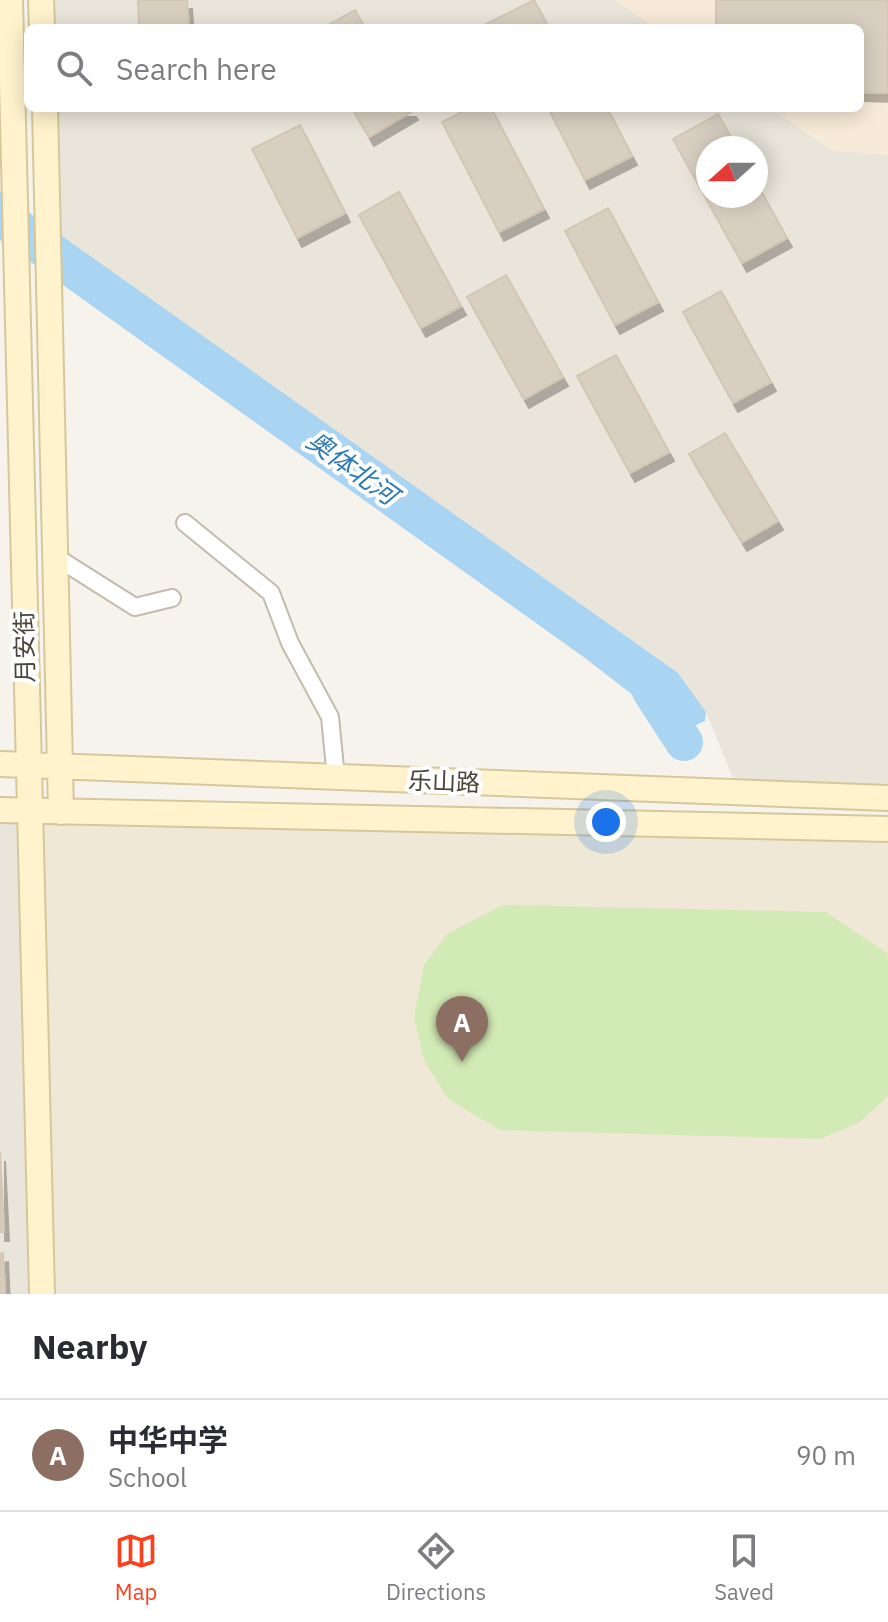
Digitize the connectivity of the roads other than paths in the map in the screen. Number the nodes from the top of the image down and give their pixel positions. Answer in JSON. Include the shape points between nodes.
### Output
{"nodes":[{"id":1,"x":10,"y":0,"type":"edge"},
{"id":2,"x":41,"y":0,"type":"edge"},
{"id":3,"x":42,"y":24,"type":"edge"},
{"id":4,"x":45,"y":112,"type":"edge"},
{"id":5,"x":185,"y":523,"type":"dead end"},
{"id":6,"x":56,"y":557,"type":"junction"},
{"id":7,"x":172,"y":598,"type":"dead end"},
{"id":8,"x":0,"y":764,"type":"edge"},
{"id":9,"x":28,"y":765,"type":"junction"},
{"id":10,"x":62,"y":768,"type":"junction"},
{"id":11,"x":336,"y":778,"type":"junction"},
{"id":12,"x":888,"y":798,"type":"edge"},
{"id":13,"x":0,"y":810,"type":"edge"},
{"id":14,"x":30,"y":810,"type":"junction"},
{"id":15,"x":61,"y":812,"type":"junction"},
{"id":16,"x":888,"y":829,"type":"edge"},
{"id":17,"x":42,"y":1294,"type":"edge"}],
"edges":[{"from":1,"to":9,"type":"street","name":"月安街"},
{"from":2,"to":3,"type":"street"},
{"from":4,"to":6,"type":"street"},
{"from":5,"to":11,"type":"street","via":[[271,593],[290,643],[330,717]]},
{"from":6,"to":7,"type":"street","via":[[135,607]]},
{"from":6,"to":10,"type":"street"},
{"from":8,"to":9,"type":"street","name":"乐山路"},
{"from":9,"to":10,"type":"street","name":"乐山路"},
{"from":9,"to":14,"type":"street","name":"月安街"},
{"from":10,"to":11,"type":"street","name":"乐山路"},
{"from":10,"to":15,"type":"street"},
{"from":11,"to":12,"type":"street","name":"乐山路"},
{"from":13,"to":14,"type":"street","name":"乐山路"},
{"from":14,"to":15,"type":"street","name":"乐山路"},
{"from":14,"to":17,"type":"street","name":"月安街"},
{"from":15,"to":16,"type":"street","name":"乐山路"}]}
